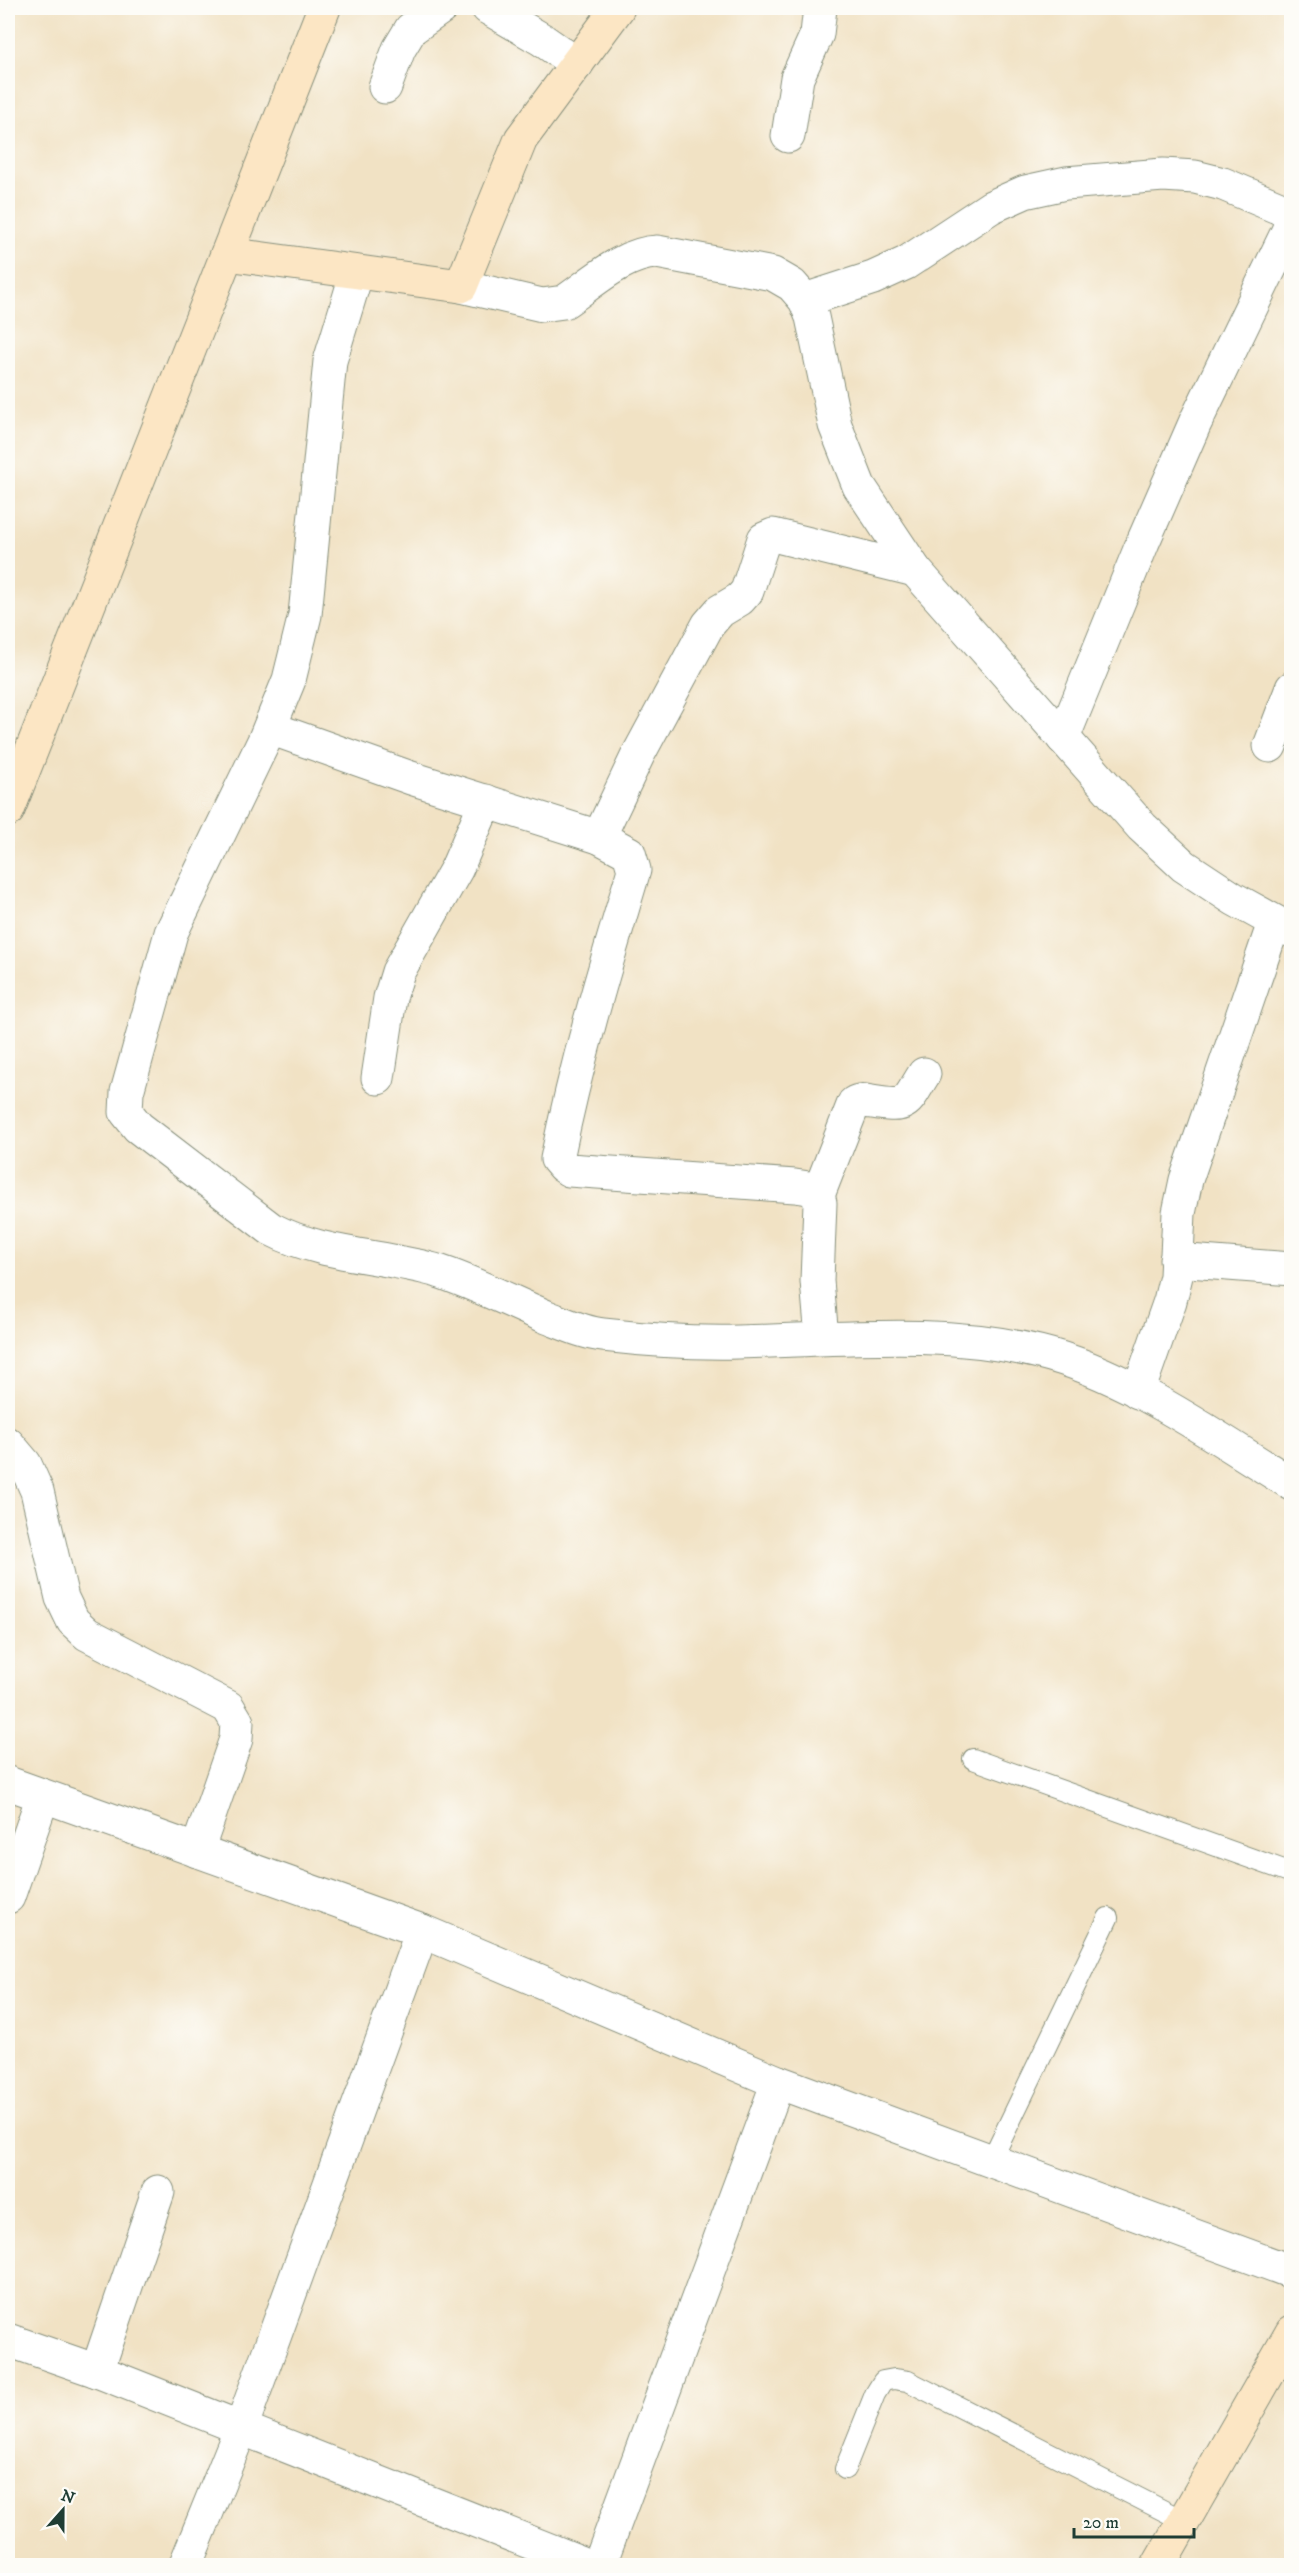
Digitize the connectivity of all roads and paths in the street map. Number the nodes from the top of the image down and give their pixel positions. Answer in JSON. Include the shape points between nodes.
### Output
{"nodes":[{"id":1,"x":324,"y":8,"type":"edge"},
{"id":2,"x":441,"y":8,"type":"edge"},
{"id":3,"x":488,"y":8,"type":"edge"},
{"id":4,"x":618,"y":8,"type":"edge"},
{"id":5,"x":820,"y":8,"type":"edge"},
{"id":6,"x":577,"y":64,"type":"junction"},
{"id":7,"x":386,"y":87,"type":"dead end"},
{"id":8,"x":788,"y":136,"type":"dead end"},
{"id":9,"x":227,"y":254,"type":"junction"},
{"id":10,"x":357,"y":272,"type":"junction"},
{"id":11,"x":461,"y":286,"type":"junction"},
{"id":12,"x":805,"y":300,"type":"junction"},
{"id":13,"x":915,"y":570,"type":"junction"},
{"id":14,"x":1292,"y":688,"type":"edge"},
{"id":15,"x":270,"y":728,"type":"junction"},
{"id":16,"x":1064,"y":738,"type":"junction"},
{"id":17,"x":1270,"y":746,"type":"dead end"},
{"id":18,"x":486,"y":801,"type":"junction"},
{"id":19,"x":8,"y":810,"type":"edge"},
{"id":20,"x":599,"y":837,"type":"junction"},
{"id":21,"x":1283,"y":927,"type":"edge"},
{"id":22,"x":924,"y":1074,"type":"dead end"},
{"id":23,"x":378,"y":1078,"type":"dead end"},
{"id":24,"x":819,"y":1195,"type":"junction"},
{"id":25,"x":1176,"y":1260,"type":"junction"},
{"id":26,"x":1292,"y":1269,"type":"edge"},
{"id":27,"x":822,"y":1338,"type":"junction"},
{"id":28,"x":1137,"y":1392,"type":"junction"},
{"id":29,"x":8,"y":1444,"type":"edge"},
{"id":30,"x":1292,"y":1484,"type":"edge"},
{"id":31,"x":973,"y":1760,"type":"dead end"},
{"id":32,"x":8,"y":1783,"type":"edge"},
{"id":33,"x":43,"y":1796,"type":"junction"},
{"id":34,"x":197,"y":1851,"type":"junction"},
{"id":35,"x":1292,"y":1873,"type":"edge"},
{"id":36,"x":8,"y":1897,"type":"edge"},
{"id":37,"x":1108,"y":1918,"type":"dead end"},
{"id":38,"x":422,"y":1931,"type":"junction"},
{"id":39,"x":777,"y":2082,"type":"junction"},
{"id":40,"x":992,"y":2161,"type":"junction"},
{"id":41,"x":158,"y":2192,"type":"dead end"},
{"id":42,"x":1292,"y":2272,"type":"edge"},
{"id":43,"x":1292,"y":2332,"type":"edge"},
{"id":44,"x":8,"y":2340,"type":"edge"},
{"id":45,"x":97,"y":2371,"type":"junction"},
{"id":46,"x":241,"y":2428,"type":"junction"},
{"id":47,"x":845,"y":2469,"type":"dead end"},
{"id":48,"x":1184,"y":2521,"type":"junction"},
{"id":49,"x":185,"y":2565,"type":"edge"},
{"id":50,"x":590,"y":2565,"type":"edge"},
{"id":51,"x":599,"y":2565,"type":"edge"},
{"id":52,"x":1158,"y":2565,"type":"edge"}],
"edges":[{"from":1,"to":9,"type":"main road"},
{"from":2,"to":7,"type":"street","via":[[411,28]]},
{"from":3,"to":6,"type":"street"},
{"from":4,"to":6,"type":"main road"},
{"from":5,"to":8,"type":"street","via":[[817,34],[797,78]]},
{"from":6,"to":11,"type":"main road","via":[[521,139]]},
{"from":9,"to":10,"type":"main road"},
{"from":9,"to":19,"type":"main road"},
{"from":10,"to":11,"type":"main road"},
{"from":10,"to":15,"type":"street","via":[[330,361],[305,615],[289,680]]},
{"from":11,"to":12,"type":"street","via":[[554,305],[631,257],[657,252],[773,274],[792,285]]},
{"from":12,"to":13,"type":"street","via":[[835,425],[859,486]]},
{"from":12,"to":16,"type":"street","via":[[873,279],[906,263],[992,207],[1025,192],[1066,183],[1195,177],[1282,208],[1290,216],[1288,229],[1148,532]]},
{"from":13,"to":16,"type":"street"},
{"from":13,"to":20,"type":"street","via":[[773,535],[764,539],[747,591],[708,625]]},
{"from":14,"to":17,"type":"street"},
{"from":15,"to":18,"type":"street"},
{"from":15,"to":27,"type":"street","via":[[171,933],[127,1092],[126,1112],[138,1127],[271,1229],[291,1239],[437,1271],[572,1328],[600,1335],[701,1341]]},
{"from":16,"to":21,"type":"street","via":[[1142,827],[1184,866]]},
{"from":18,"to":20,"type":"street"},
{"from":18,"to":23,"type":"street","via":[[457,868],[398,972],[390,998]]},
{"from":20,"to":24,"type":"street","via":[[629,853],[634,870],[575,1070],[559,1163],[569,1170],[795,1186]]},
{"from":21,"to":25,"type":"street","via":[[1186,1180]]},
{"from":22,"to":24,"type":"street","via":[[904,1103],[897,1106],[860,1100],[854,1103]]},
{"from":24,"to":27,"type":"street","via":[[817,1281]]},
{"from":25,"to":26,"type":"street"},
{"from":25,"to":28,"type":"street","via":[[1170,1300]]},
{"from":27,"to":28,"type":"street","via":[[965,1339],[1041,1352]]},
{"from":28,"to":30,"type":"street"},
{"from":29,"to":34,"type":"street","via":[[24,1464],[37,1491],[62,1598],[73,1621],[87,1634],[228,1707],[237,1722],[236,1739]]},
{"from":31,"to":35,"type":"lane"},
{"from":32,"to":33,"type":"street"},
{"from":33,"to":34,"type":"street"},
{"from":33,"to":36,"type":"street"},
{"from":34,"to":38,"type":"street"},
{"from":37,"to":40,"type":"lane"},
{"from":38,"to":39,"type":"street"},
{"from":38,"to":46,"type":"street"},
{"from":39,"to":40,"type":"street"},
{"from":39,"to":51,"type":"street"},
{"from":40,"to":42,"type":"street"},
{"from":41,"to":45,"type":"street"},
{"from":43,"to":48,"type":"main road"},
{"from":44,"to":45,"type":"street"},
{"from":45,"to":46,"type":"street"},
{"from":46,"to":49,"type":"street"},
{"from":46,"to":50,"type":"street"},
{"from":47,"to":48,"type":"lane","via":[[874,2394],[883,2381],[908,2381]]},
{"from":48,"to":52,"type":"main road"}]}
